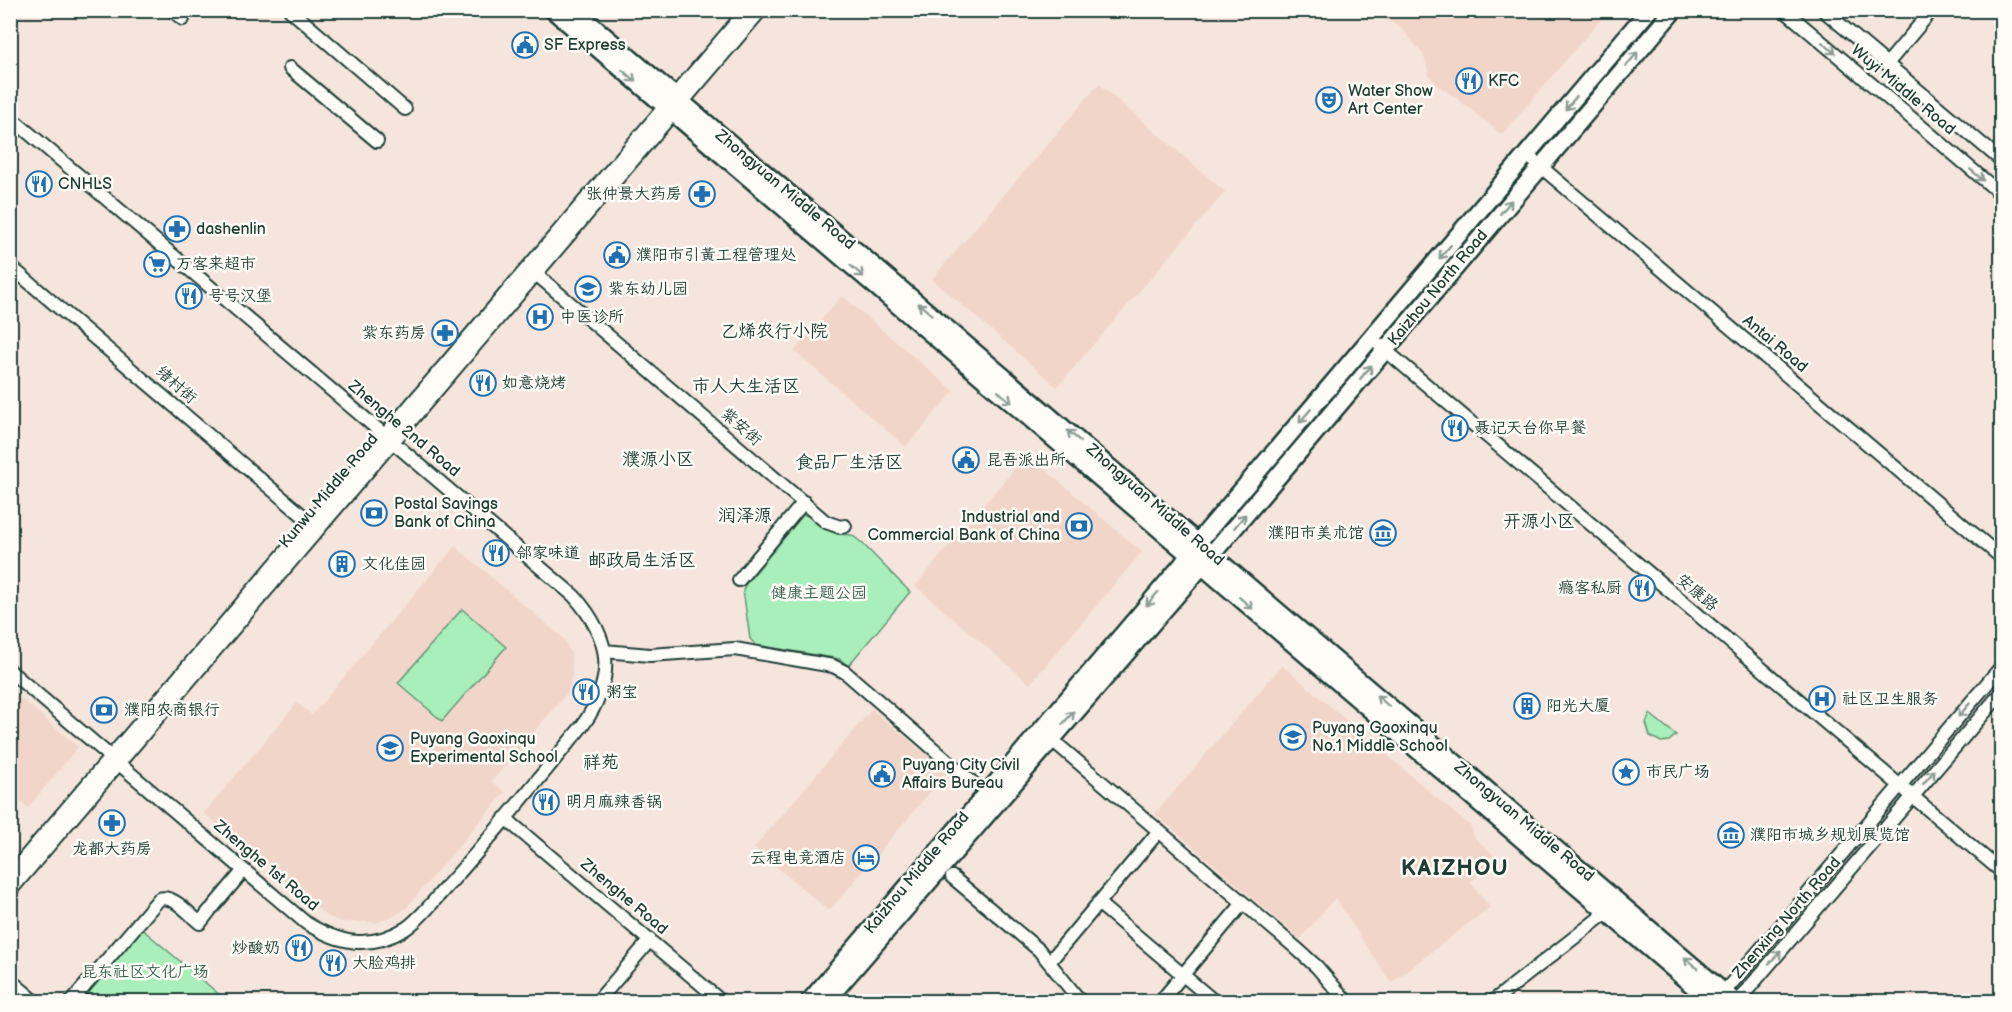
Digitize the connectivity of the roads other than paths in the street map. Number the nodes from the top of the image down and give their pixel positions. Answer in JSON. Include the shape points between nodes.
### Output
{"nodes":[{"id":1,"x":172,"y":10,"type":"edge"},
{"id":2,"x":290,"y":10,"type":"edge"},
{"id":3,"x":553,"y":10,"type":"edge"},
{"id":4,"x":574,"y":10,"type":"edge"},
{"id":5,"x":747,"y":10,"type":"edge"},
{"id":6,"x":761,"y":10,"type":"edge"},
{"id":7,"x":1649,"y":10,"type":"edge"},
{"id":8,"x":1674,"y":10,"type":"edge"},
{"id":9,"x":1784,"y":10,"type":"edge"},
{"id":10,"x":1823,"y":10,"type":"edge"},
{"id":11,"x":1932,"y":10,"type":"edge"},
{"id":12,"x":183,"y":19,"type":"dead end"},
{"id":13,"x":1887,"y":64,"type":"junction"},
{"id":14,"x":290,"y":68,"type":"dead end"},
{"id":15,"x":674,"y":105,"type":"junction"},
{"id":16,"x":405,"y":109,"type":"dead end"},
{"id":17,"x":10,"y":117,"type":"edge"},
{"id":18,"x":377,"y":141,"type":"dead end"},
{"id":19,"x":1527,"y":155,"type":"junction"},
{"id":20,"x":2001,"y":161,"type":"edge"},
{"id":21,"x":1541,"y":166,"type":"junction"},
{"id":22,"x":2001,"y":195,"type":"edge"},
{"id":23,"x":10,"y":266,"type":"edge"},
{"id":24,"x":536,"y":274,"type":"junction"},
{"id":25,"x":1371,"y":338,"type":"junction"},
{"id":26,"x":1385,"y":350,"type":"junction"},
{"id":27,"x":389,"y":439,"type":"junction"},
{"id":28,"x":804,"y":502,"type":"junction"},
{"id":29,"x":315,"y":526,"type":"junction"},
{"id":30,"x":845,"y":526,"type":"dead end"},
{"id":31,"x":1193,"y":548,"type":"junction"},
{"id":32,"x":2001,"y":558,"type":"edge"},
{"id":33,"x":1207,"y":559,"type":"junction"},
{"id":34,"x":739,"y":580,"type":"dead end"},
{"id":35,"x":604,"y":651,"type":"junction"},
{"id":36,"x":2001,"y":666,"type":"edge"},
{"id":37,"x":10,"y":671,"type":"edge"},
{"id":38,"x":2001,"y":692,"type":"edge"},
{"id":39,"x":1051,"y":739,"type":"junction"},
{"id":40,"x":116,"y":759,"type":"junction"},
{"id":41,"x":974,"y":784,"type":"dead end"},
{"id":42,"x":1899,"y":786,"type":"junction"},
{"id":43,"x":1912,"y":797,"type":"junction"},
{"id":44,"x":505,"y":818,"type":"junction"},
{"id":45,"x":1159,"y":831,"type":"junction"},
{"id":46,"x":244,"y":870,"type":"junction"},
{"id":47,"x":2001,"y":872,"type":"edge"},
{"id":48,"x":10,"y":875,"type":"edge"},
{"id":49,"x":952,"y":877,"type":"dead end"},
{"id":50,"x":10,"y":891,"type":"edge"},
{"id":51,"x":1098,"y":903,"type":"junction"},
{"id":52,"x":1243,"y":903,"type":"junction"},
{"id":53,"x":1607,"y":912,"type":"junction"},
{"id":54,"x":650,"y":940,"type":"junction"},
{"id":55,"x":1050,"y":961,"type":"junction"},
{"id":56,"x":1183,"y":974,"type":"junction"},
{"id":57,"x":10,"y":980,"type":"edge"},
{"id":58,"x":1725,"y":1000,"type":"edge"},
{"id":59,"x":36,"y":1002,"type":"edge"},
{"id":60,"x":71,"y":1002,"type":"edge"},
{"id":61,"x":597,"y":1002,"type":"edge"},
{"id":62,"x":722,"y":1002,"type":"edge"},
{"id":63,"x":809,"y":1002,"type":"edge"},
{"id":64,"x":825,"y":1002,"type":"edge"},
{"id":65,"x":1081,"y":1002,"type":"edge"},
{"id":66,"x":1160,"y":1002,"type":"edge"},
{"id":67,"x":1215,"y":1002,"type":"edge"},
{"id":68,"x":1347,"y":1002,"type":"edge"},
{"id":69,"x":1492,"y":1002,"type":"edge"}],
"edges":[{"from":1,"to":12,"type":"street"},
{"from":2,"to":16,"type":"street"},
{"from":3,"to":15,"type":"main road","name":"Zhongyuan Middle Road","one_way":true},
{"from":4,"to":15,"type":"main road","name":"Zhongyuan Middle Road"},
{"from":5,"to":15,"type":"street"},
{"from":6,"to":15,"type":"street"},
{"from":7,"to":19,"type":"main road","name":"Kaizhou North Road","one_way":true},
{"from":21,"to":8,"type":"main road","name":"Kaizhou North Road","one_way":true},
{"from":9,"to":22,"type":"street","name":"Wuyi Middle Road","one_way":true},
{"from":10,"to":13,"type":"street","name":"Wuyi Middle Road"},
{"from":11,"to":13,"type":"street"},
{"from":13,"to":20,"type":"street","name":"Wuyi Middle Road"},
{"from":14,"to":18,"type":"street"},
{"from":15,"to":24,"type":"street","name":"Kunwu Middle Road"},
{"from":15,"to":27,"type":"street","name":"Kunwu Middle Road"},
{"from":15,"to":31,"type":"main road","name":"Zhongyuan Middle Road"},
{"from":17,"to":27,"type":"street","name":"Zhenghe 2nd Road"},
{"from":19,"to":21,"type":"street","name":"Antai Road"},
{"from":19,"to":25,"type":"main road","name":"Kaizhou North Road","one_way":true},
{"from":26,"to":21,"type":"main road","name":"Kaizhou North Road","one_way":true},
{"from":21,"to":32,"type":"street","name":"Antai Road"},
{"from":23,"to":29,"type":"street","name":"绪村街"},
{"from":24,"to":27,"type":"street","name":"Kunwu Middle Road"},
{"from":24,"to":28,"type":"street","name":"紫安街"},
{"from":25,"to":26,"type":"street","name":"安康路"},
{"from":25,"to":31,"type":"main road","name":"Kaizhou North Road","one_way":true},
{"from":33,"to":26,"type":"main road","name":"Kaizhou North Road","one_way":true},
{"from":26,"to":42,"type":"street","name":"安康路"},
{"from":27,"to":29,"type":"street","name":"Kunwu Middle Road"},
{"from":27,"to":35,"type":"street","name":"Zhenghe 2nd Road","via":[[574,596],[598,627]]},
{"from":28,"to":30,"type":"street","name":"紫安街","via":[[826,522]]},
{"from":28,"to":34,"type":"street"},
{"from":29,"to":40,"type":"street","name":"Kunwu Middle Road"},
{"from":31,"to":33,"type":"main road","name":"Zhongyuan Middle Road"},
{"from":31,"to":63,"type":"main road","name":"Kaizhou Middle Road","one_way":true},
{"from":39,"to":33,"type":"main road","name":"Kaizhou Middle Road","one_way":true},
{"from":33,"to":53,"type":"main road","name":"Zhongyuan Middle Road","one_way":true},
{"from":58,"to":33,"type":"main road","name":"Zhongyuan Middle Road","one_way":true},
{"from":35,"to":41,"type":"street","via":[[650,655],[735,649],[833,666]]},
{"from":35,"to":44,"type":"street","name":"Zhenghe 2nd Road","via":[[602,688],[591,714]]},
{"from":36,"to":42,"type":"street","name":"Zhenxing North Road","one_way":true},
{"from":37,"to":40,"type":"street","name":"Zhenghe 1st Road"},
{"from":43,"to":38,"type":"street","name":"Zhenxing North Road","one_way":true},
{"from":39,"to":45,"type":"street"},
{"from":39,"to":64,"type":"main road","name":"Kaizhou Middle Road"},
{"from":40,"to":46,"type":"street","name":"Zhenghe 1st Road"},
{"from":40,"to":48,"type":"street","name":"Kunwu Middle Road"},
{"from":40,"to":50,"type":"street","name":"Kunwu Middle Road"},
{"from":42,"to":43,"type":"street","name":"安康路"},
{"from":42,"to":58,"type":"street","name":"Zhenxing North Road"},
{"from":43,"to":47,"type":"street","name":"安康路"},
{"from":58,"to":43,"type":"street","name":"Zhenxing North Road","one_way":true},
{"from":44,"to":46,"type":"street","name":"Zhenghe 1st Road","via":[[415,920],[374,940],[358,942],[328,936],[306,923]]},
{"from":44,"to":54,"type":"street","name":"Zhenghe Road"},
{"from":45,"to":51,"type":"street"},
{"from":45,"to":52,"type":"street"},
{"from":46,"to":60,"type":"street","via":[[200,923],[172,899],[159,899]]},
{"from":49,"to":55,"type":"street"},
{"from":51,"to":55,"type":"street"},
{"from":51,"to":56,"type":"street"},
{"from":52,"to":56,"type":"street"},
{"from":52,"to":68,"type":"street","via":[[1317,967]]},
{"from":53,"to":58,"type":"main road","name":"Zhongyuan Middle Road"},
{"from":53,"to":69,"type":"street"},
{"from":54,"to":61,"type":"street"},
{"from":54,"to":62,"type":"street","name":"Zhenghe Road"},
{"from":55,"to":65,"type":"street"},
{"from":56,"to":66,"type":"street"},
{"from":56,"to":67,"type":"street"},
{"from":57,"to":59,"type":"street"}]}
